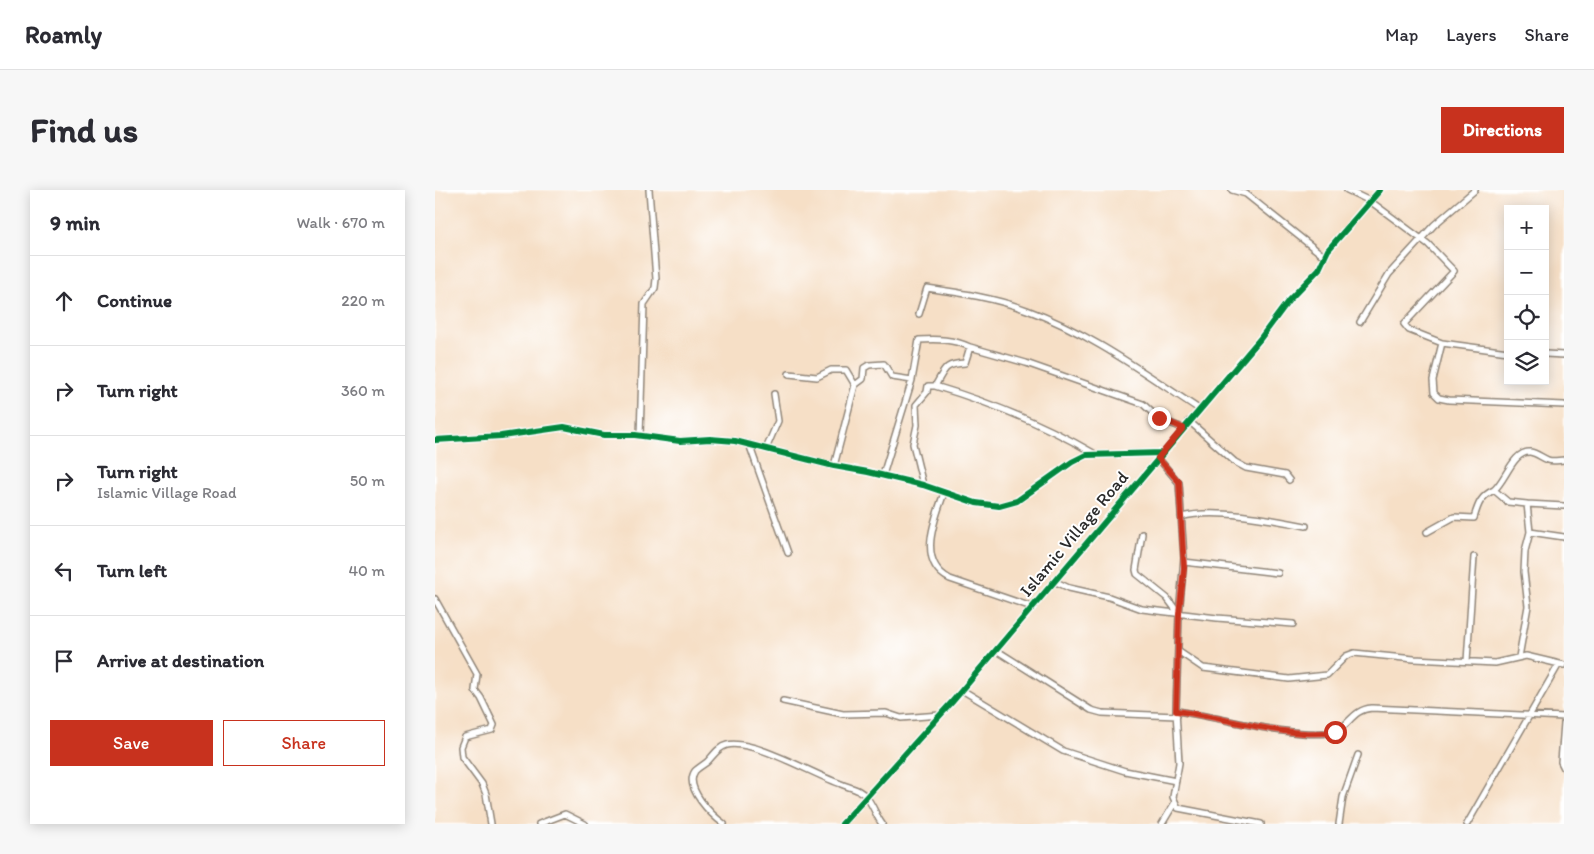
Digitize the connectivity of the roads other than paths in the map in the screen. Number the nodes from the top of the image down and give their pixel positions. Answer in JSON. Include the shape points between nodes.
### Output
{"nodes":[{"id":1,"x":649,"y":190,"type":"edge"},
{"id":2,"x":1231,"y":190,"type":"edge"},
{"id":3,"x":1347,"y":190,"type":"edge"},
{"id":4,"x":1380,"y":190,"type":"edge"},
{"id":5,"x":1475,"y":190,"type":"edge"},
{"id":6,"x":1247,"y":192,"type":"edge"},
{"id":7,"x":1370,"y":201,"type":"junction"},
{"id":8,"x":1420,"y":240,"type":"junction"},
{"id":9,"x":1325,"y":257,"type":"junction"},
{"id":10,"x":919,"y":314,"type":"dead end"},
{"id":11,"x":1360,"y":322,"type":"dead end"},
{"id":12,"x":1442,"y":343,"type":"junction"},
{"id":13,"x":970,"y":347,"type":"junction"},
{"id":14,"x":1504,"y":351,"type":"edge"},
{"id":15,"x":1549,"y":354,"type":"edge"},
{"id":16,"x":1564,"y":355,"type":"edge"},
{"id":17,"x":789,"y":374,"type":"dead end"},
{"id":18,"x":912,"y":380,"type":"junction"},
{"id":19,"x":855,"y":386,"type":"junction"},
{"id":20,"x":935,"y":386,"type":"junction"},
{"id":21,"x":773,"y":394,"type":"dead end"},
{"id":22,"x":1564,"y":405,"type":"edge"},
{"id":23,"x":1199,"y":409,"type":"junction"},
{"id":24,"x":1189,"y":421,"type":"junction"},
{"id":25,"x":1183,"y":428,"type":"junction"},
{"id":26,"x":640,"y":436,"type":"junction"},
{"id":27,"x":435,"y":440,"type":"edge"},
{"id":28,"x":749,"y":444,"type":"junction"},
{"id":29,"x":766,"y":449,"type":"junction"},
{"id":30,"x":1163,"y":453,"type":"junction"},
{"id":31,"x":1095,"y":454,"type":"junction"},
{"id":32,"x":1158,"y":458,"type":"junction"},
{"id":33,"x":1564,"y":460,"type":"edge"},
{"id":34,"x":834,"y":466,"type":"junction"},
{"id":35,"x":883,"y":475,"type":"junction"},
{"id":36,"x":1289,"y":480,"type":"dead end"},
{"id":37,"x":923,"y":486,"type":"junction"},
{"id":38,"x":1494,"y":490,"type":"junction"},
{"id":39,"x":944,"y":493,"type":"junction"},
{"id":40,"x":1527,"y":504,"type":"junction"},
{"id":41,"x":1564,"y":506,"type":"edge"},
{"id":42,"x":1181,"y":517,"type":"junction"},
{"id":43,"x":1306,"y":526,"type":"dead end"},
{"id":44,"x":1427,"y":532,"type":"dead end"},
{"id":45,"x":1530,"y":532,"type":"junction"},
{"id":46,"x":1142,"y":534,"type":"dead end"},
{"id":47,"x":1564,"y":537,"type":"edge"},
{"id":48,"x":787,"y":553,"type":"dead end"},
{"id":49,"x":1474,"y":557,"type":"dead end"},
{"id":50,"x":1184,"y":562,"type":"junction"},
{"id":51,"x":1278,"y":573,"type":"dead end"},
{"id":52,"x":1054,"y":581,"type":"junction"},
{"id":53,"x":435,"y":599,"type":"edge"},
{"id":54,"x":1032,"y":607,"type":"junction"},
{"id":55,"x":1179,"y":614,"type":"junction"},
{"id":56,"x":1293,"y":624,"type":"dead end"},
{"id":57,"x":996,"y":650,"type":"junction"},
{"id":58,"x":1178,"y":651,"type":"junction"},
{"id":59,"x":1519,"y":657,"type":"junction"},
{"id":60,"x":1467,"y":662,"type":"junction"},
{"id":61,"x":1562,"y":665,"type":"edge"},
{"id":62,"x":962,"y":690,"type":"junction"},
{"id":63,"x":783,"y":701,"type":"dead end"},
{"id":64,"x":1176,"y":714,"type":"junction"},
{"id":65,"x":940,"y":715,"type":"junction"},
{"id":66,"x":1530,"y":716,"type":"junction"},
{"id":67,"x":1564,"y":717,"type":"edge"},
{"id":68,"x":1564,"y":723,"type":"edge"},
{"id":69,"x":1358,"y":755,"type":"dead end"},
{"id":70,"x":1564,"y":768,"type":"edge"},
{"id":71,"x":1176,"y":781,"type":"junction"},
{"id":72,"x":867,"y":797,"type":"junction"},
{"id":73,"x":1174,"y":804,"type":"junction"},
{"id":74,"x":879,"y":823,"type":"edge"},
{"id":75,"x":491,"y":824,"type":"edge"},
{"id":76,"x":539,"y":824,"type":"edge"},
{"id":77,"x":585,"y":824,"type":"edge"},
{"id":78,"x":724,"y":824,"type":"edge"},
{"id":79,"x":842,"y":824,"type":"edge"},
{"id":80,"x":1162,"y":824,"type":"edge"},
{"id":81,"x":1261,"y":824,"type":"edge"},
{"id":82,"x":1339,"y":824,"type":"edge"},
{"id":83,"x":1467,"y":824,"type":"edge"}],
"edges":[{"from":1,"to":26,"type":"street","via":[[656,280],[655,288],[644,304]]},
{"from":2,"to":6,"type":"street"},
{"from":3,"to":7,"type":"street"},
{"from":4,"to":7,"type":"street","name":"Islamic Village Road"},
{"from":5,"to":8,"type":"street"},
{"from":6,"to":9,"type":"street"},
{"from":7,"to":8,"type":"street"},
{"from":7,"to":9,"type":"street","name":"Islamic Village Road"},
{"from":8,"to":11,"type":"street","via":[[1386,278]]},
{"from":8,"to":12,"type":"street","via":[[1454,271],[1404,324],[1409,330]]},
{"from":9,"to":23,"type":"street","name":"Islamic Village Road","via":[[1319,269],[1289,300]]},
{"from":10,"to":23,"type":"street","via":[[927,288],[987,298],[1028,310],[1084,336]]},
{"from":12,"to":14,"type":"street"},
{"from":12,"to":22,"type":"street","via":[[1432,389],[1439,398]]},
{"from":13,"to":18,"type":"street","via":[[946,339],[919,340]]},
{"from":13,"to":20,"type":"street","via":[[965,363],[943,369]]},
{"from":13,"to":25,"type":"street","via":[[1143,404],[1159,418]]},
{"from":15,"to":16,"type":"street"},
{"from":17,"to":19,"type":"street","via":[[817,377],[839,369],[846,370]]},
{"from":18,"to":19,"type":"street","via":[[892,377],[884,364],[878,363],[864,368],[863,379]]},
{"from":18,"to":35,"type":"street"},
{"from":19,"to":34,"type":"street"},
{"from":20,"to":31,"type":"street","via":[[1021,416]]},
{"from":20,"to":37,"type":"street","via":[[928,386],[917,405],[913,452]]},
{"from":21,"to":29,"type":"street","via":[[778,420]]},
{"from":23,"to":24,"type":"street","name":"Islamic Village Road"},
{"from":24,"to":25,"type":"street","name":"Islamic Village Road"},
{"from":24,"to":36,"type":"street","via":[[1235,462],[1246,468],[1285,475]]},
{"from":25,"to":30,"type":"street","name":"Islamic Village Road"},
{"from":26,"to":27,"type":"street","via":[[604,435],[564,427],[501,436]]},
{"from":26,"to":28,"type":"street","via":[[680,442],[710,439]]},
{"from":28,"to":29,"type":"street"},
{"from":28,"to":48,"type":"street"},
{"from":29,"to":34,"type":"street"},
{"from":30,"to":31,"type":"street"},
{"from":30,"to":32,"type":"street","name":"Islamic Village Road"},
{"from":31,"to":39,"type":"street","via":[[1072,462],[1009,504],[976,503]]},
{"from":32,"to":42,"type":"street","via":[[1179,482]]},
{"from":32,"to":52,"type":"street","name":"Islamic Village Road"},
{"from":33,"to":38,"type":"street","via":[[1549,461],[1530,452],[1521,453]]},
{"from":34,"to":35,"type":"street"},
{"from":35,"to":37,"type":"street"},
{"from":37,"to":39,"type":"street"},
{"from":38,"to":40,"type":"street","via":[[1508,502]]},
{"from":38,"to":44,"type":"street","via":[[1484,495],[1474,518],[1454,517]]},
{"from":39,"to":54,"type":"street","via":[[931,543],[931,558],[938,571],[949,579]]},
{"from":40,"to":41,"type":"street"},
{"from":40,"to":45,"type":"street"},
{"from":42,"to":43,"type":"street","via":[[1209,514]]},
{"from":42,"to":50,"type":"street"},
{"from":45,"to":47,"type":"street"},
{"from":45,"to":59,"type":"street","via":[[1524,572],[1528,606]]},
{"from":46,"to":55,"type":"street","via":[[1137,574],[1167,598]]},
{"from":49,"to":60,"type":"street"},
{"from":50,"to":51,"type":"street"},
{"from":50,"to":55,"type":"street"},
{"from":52,"to":54,"type":"street","name":"Islamic Village Road"},
{"from":52,"to":55,"type":"street","via":[[1141,609]]},
{"from":53,"to":75,"type":"street","via":[[477,674],[475,690],[494,725],[492,730],[465,737],[461,746],[462,756],[486,794]]},
{"from":54,"to":57,"type":"street","name":"Islamic Village Road"},
{"from":55,"to":56,"type":"street"},
{"from":55,"to":58,"type":"street"},
{"from":57,"to":62,"type":"street","name":"Islamic Village Road"},
{"from":57,"to":64,"type":"street","via":[[1091,710]]},
{"from":58,"to":60,"type":"street","via":[[1203,668],[1289,679],[1327,675],[1346,656],[1354,653]]},
{"from":58,"to":64,"type":"street"},
{"from":59,"to":60,"type":"street","via":[[1501,663]]},
{"from":59,"to":61,"type":"street"},
{"from":61,"to":66,"type":"street"},
{"from":62,"to":65,"type":"street","name":"Islamic Village Road"},
{"from":62,"to":71,"type":"street","via":[[1063,751],[1125,771]]},
{"from":63,"to":65,"type":"street","via":[[843,714],[886,713],[901,718]]},
{"from":64,"to":66,"type":"street","via":[[1279,730],[1325,733],[1344,726],[1361,709],[1372,708]]},
{"from":64,"to":71,"type":"street","via":[[1179,763]]},
{"from":65,"to":72,"type":"street","name":"Islamic Village Road"},
{"from":66,"to":67,"type":"street"},
{"from":66,"to":83,"type":"street"},
{"from":68,"to":70,"type":"street","via":[[1561,762]]},
{"from":69,"to":82,"type":"street","via":[[1343,796]]},
{"from":71,"to":73,"type":"street"},
{"from":72,"to":74,"type":"street"},
{"from":72,"to":78,"type":"street","via":[[854,788],[780,757],[738,744],[725,745],[693,776],[697,794],[709,812]]},
{"from":72,"to":79,"type":"street","name":"Islamic Village Road"},
{"from":73,"to":80,"type":"street"},
{"from":73,"to":81,"type":"street","via":[[1178,808]]},
{"from":76,"to":77,"type":"street","via":[[565,814]]}]}
